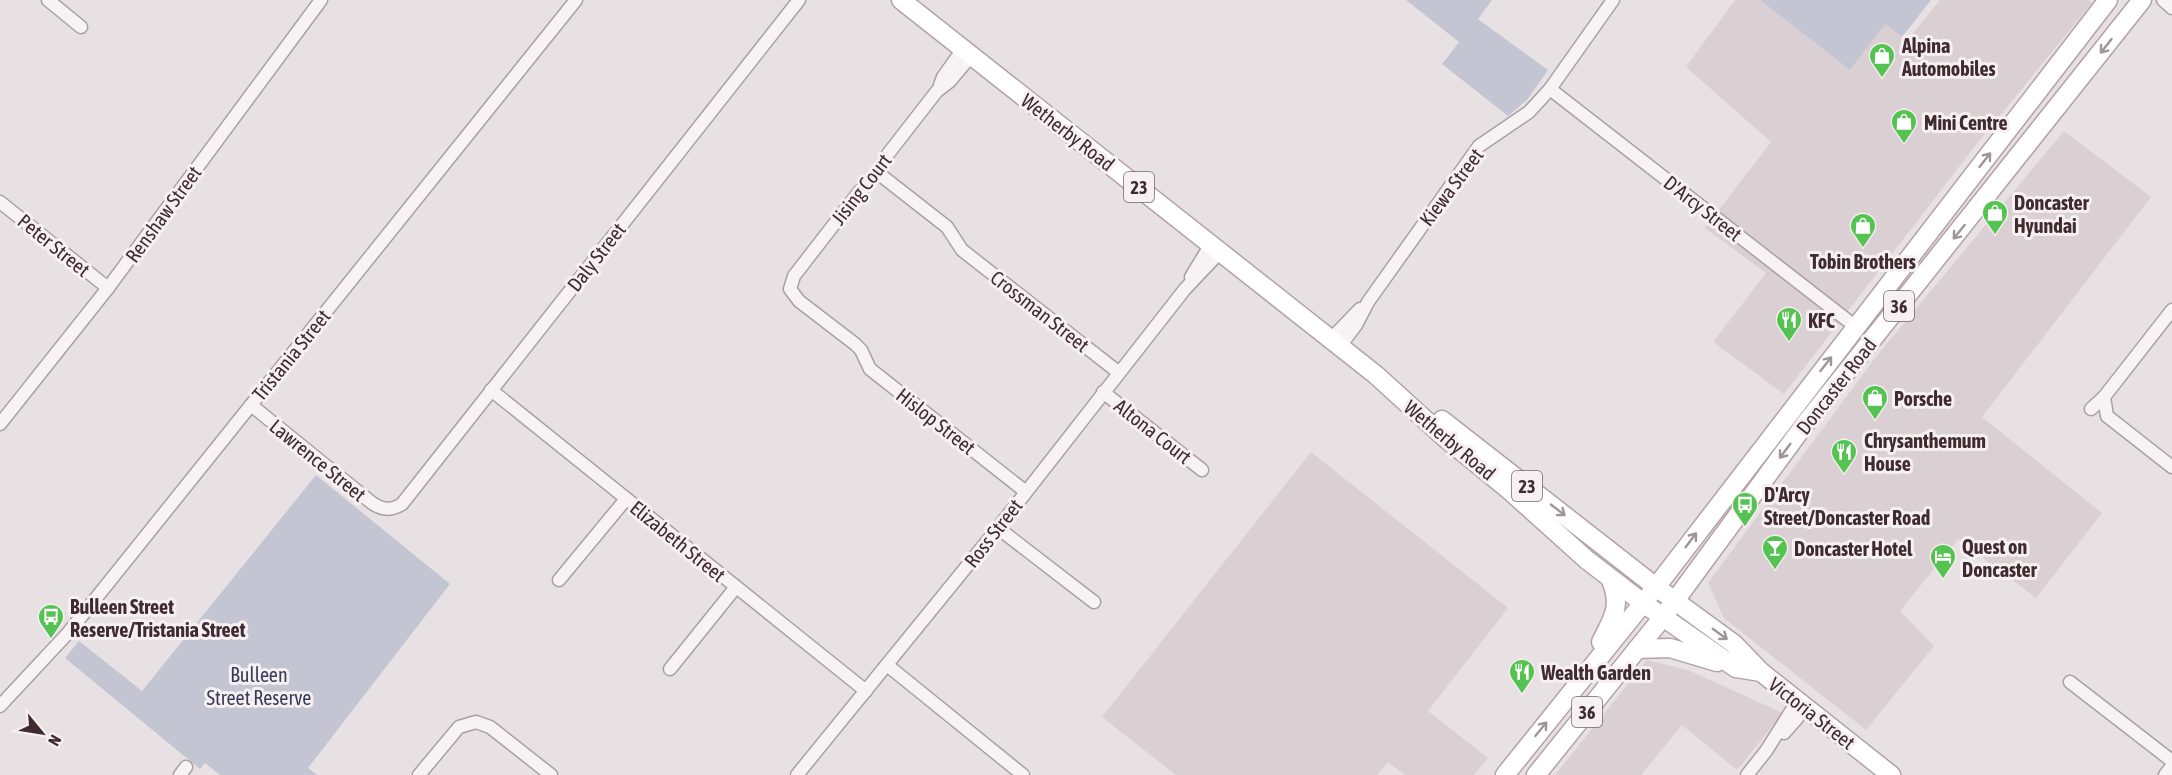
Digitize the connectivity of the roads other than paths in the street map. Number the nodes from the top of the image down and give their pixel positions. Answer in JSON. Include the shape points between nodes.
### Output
{"nodes":[{"id":1,"x":48,"y":0,"type":"edge"},
{"id":2,"x":321,"y":0,"type":"edge"},
{"id":3,"x":576,"y":0,"type":"edge"},
{"id":4,"x":800,"y":0,"type":"edge"},
{"id":5,"x":901,"y":0,"type":"edge"},
{"id":6,"x":1613,"y":0,"type":"edge"},
{"id":7,"x":2108,"y":0,"type":"edge"},
{"id":8,"x":2142,"y":0,"type":"edge"},
{"id":9,"x":2163,"y":0,"type":"edge"},
{"id":10,"x":2172,"y":8,"type":"edge"},
{"id":11,"x":81,"y":27,"type":"dead end"},
{"id":12,"x":967,"y":52,"type":"junction"},
{"id":13,"x":1550,"y":89,"type":"junction"},
{"id":14,"x":2036,"y":94,"type":"junction"},
{"id":15,"x":2056,"y":110,"type":"junction"},
{"id":16,"x":878,"y":173,"type":"junction"},
{"id":17,"x":0,"y":202,"type":"edge"},
{"id":18,"x":1216,"y":248,"type":"junction"},
{"id":19,"x":108,"y":288,"type":"junction"},
{"id":20,"x":2172,"y":310,"type":"edge"},
{"id":21,"x":1856,"y":327,"type":"junction"},
{"id":22,"x":1336,"y":342,"type":"junction"},
{"id":23,"x":855,"y":344,"type":"joint"},
{"id":24,"x":1118,"y":372,"type":"junction"},
{"id":25,"x":1376,"y":375,"type":"junction"},
{"id":26,"x":491,"y":390,"type":"junction"},
{"id":27,"x":1103,"y":392,"type":"junction"},
{"id":28,"x":2104,"y":397,"type":"junction"},
{"id":29,"x":251,"y":405,"type":"junction"},
{"id":30,"x":2091,"y":409,"type":"dead end"},
{"id":31,"x":1787,"y":415,"type":"junction"},
{"id":32,"x":0,"y":424,"type":"edge"},
{"id":33,"x":1803,"y":428,"type":"junction"},
{"id":34,"x":2172,"y":467,"type":"edge"},
{"id":35,"x":1202,"y":470,"type":"dead end"},
{"id":36,"x":1026,"y":492,"type":"junction"},
{"id":37,"x":626,"y":499,"type":"junction"},
{"id":38,"x":389,"y":509,"type":"joint"},
{"id":39,"x":998,"y":528,"type":"junction"},
{"id":40,"x":560,"y":580,"type":"dead end"},
{"id":41,"x":1611,"y":580,"type":"junction"},
{"id":42,"x":736,"y":587,"type":"junction"},
{"id":43,"x":1656,"y":587,"type":"junction"},
{"id":44,"x":1676,"y":601,"type":"junction"},
{"id":45,"x":1094,"y":602,"type":"dead end"},
{"id":46,"x":1643,"y":603,"type":"junction"},
{"id":47,"x":1664,"y":617,"type":"junction"},
{"id":48,"x":1637,"y":649,"type":"junction"},
{"id":49,"x":887,"y":665,"type":"junction"},
{"id":50,"x":1736,"y":668,"type":"junction"},
{"id":51,"x":670,"y":669,"type":"dead end"},
{"id":52,"x":1761,"y":672,"type":"junction"},
{"id":53,"x":1586,"y":673,"type":"junction"},
{"id":54,"x":2070,"y":682,"type":"dead end"},
{"id":55,"x":866,"y":692,"type":"junction"},
{"id":56,"x":1802,"y":705,"type":"junction"},
{"id":57,"x":0,"y":706,"type":"edge"},
{"id":58,"x":1585,"y":713,"type":"junction"},
{"id":59,"x":2172,"y":761,"type":"edge"},
{"id":60,"x":2172,"y":766,"type":"edge"},
{"id":61,"x":1508,"y":771,"type":"edge"},
{"id":62,"x":419,"y":775,"type":"edge"},
{"id":63,"x":551,"y":775,"type":"edge"},
{"id":64,"x":797,"y":775,"type":"edge"},
{"id":65,"x":1023,"y":775,"type":"edge"},
{"id":66,"x":1536,"y":775,"type":"edge"},
{"id":67,"x":1747,"y":775,"type":"edge"},
{"id":68,"x":1891,"y":775,"type":"edge"},
{"id":69,"x":2165,"y":775,"type":"edge"}],
"edges":[{"from":1,"to":11,"type":"street"},
{"from":2,"to":19,"type":"street","name":"Renshaw Street"},
{"from":3,"to":29,"type":"street","name":"Tristania Street"},
{"from":4,"to":26,"type":"street","name":"Daly Street"},
{"from":5,"to":12,"type":"main road","name":"Wetherby Road","number":"23"},
{"from":6,"to":13,"type":"street","name":"Kiewa Street"},
{"from":7,"to":14,"type":"main road","name":"Doncaster Road","number":"36"},
{"from":8,"to":15,"type":"main road","name":"Doncaster Road","number":"36","one_way":true},
{"from":9,"to":10,"type":"street"},
{"from":12,"to":16,"type":"street","name":"Jising Court","via":[[950,81],[888,154]]},
{"from":12,"to":18,"type":"main road","name":"Wetherby Road","number":"23"},
{"from":13,"to":21,"type":"street","name":"D'Arcy Street"},
{"from":13,"to":22,"type":"street","name":"Kiewa Street","via":[[1529,112],[1479,146],[1368,302],[1356,325]]},
{"from":14,"to":15,"type":"main road"},
{"from":21,"to":14,"type":"main road","name":"Doncaster Road","number":"36","one_way":true},
{"from":15,"to":33,"type":"main road","name":"Doncaster Road","number":"36","one_way":true},
{"from":16,"to":23,"type":"street","name":"Jising Court","via":[[794,276],[790,289]]},
{"from":16,"to":24,"type":"street","name":"Crossman Street","via":[[947,227],[962,250]]},
{"from":17,"to":19,"type":"street","name":"Peter Street"},
{"from":18,"to":22,"type":"main road","name":"Wetherby Road","number":"23"},
{"from":18,"to":24,"type":"street","name":"Ross Street"},
{"from":19,"to":32,"type":"street","name":"Renshaw Street"},
{"from":20,"to":28,"type":"street"},
{"from":31,"to":21,"type":"main road","name":"Doncaster Road","number":"36","one_way":true},
{"from":22,"to":25,"type":"main road","name":"Wetherby Road","number":"23"},
{"from":23,"to":36,"type":"street","name":"Hislop Street","via":[[870,369]]},
{"from":24,"to":27,"type":"street","name":"Ross Street"},
{"from":25,"to":41,"type":"main road","name":"Wetherby Road","number":"23"},
{"from":25,"to":43,"type":"main road","name":"Wetherby Road","number":"23","one_way":true,"via":[[1451,426]]},
{"from":26,"to":37,"type":"street","name":"Elizabeth Street"},
{"from":26,"to":38,"type":"street","name":"Daly Street","via":[[407,498]]},
{"from":27,"to":35,"type":"street","name":"Altona Court"},
{"from":27,"to":36,"type":"street","name":"Ross Street"},
{"from":28,"to":30,"type":"street"},
{"from":28,"to":34,"type":"street","via":[[2107,416]]},
{"from":29,"to":38,"type":"street","name":"Lawrence Street","via":[[372,503]]},
{"from":29,"to":57,"type":"street","name":"Tristania Street","via":[[68,633]]},
{"from":31,"to":33,"type":"main road"},
{"from":43,"to":31,"type":"main road","name":"Doncaster Road","number":"36","one_way":true},
{"from":33,"to":44,"type":"main road","name":"Doncaster Road","number":"36","one_way":true},
{"from":36,"to":39,"type":"street","name":"Ross Street"},
{"from":37,"to":40,"type":"street"},
{"from":37,"to":42,"type":"street","name":"Elizabeth Street"},
{"from":39,"to":45,"type":"street"},
{"from":39,"to":49,"type":"street","name":"Ross Street"},
{"from":41,"to":46,"type":"main road","name":"Wetherby Road","number":"23"},
{"from":41,"to":53,"type":"main road","via":[[1617,604],[1614,618]]},
{"from":42,"to":51,"type":"street"},
{"from":42,"to":55,"type":"street","name":"Elizabeth Street"},
{"from":43,"to":44,"type":"main road","name":"Wetherby Road","number":"23"},
{"from":43,"to":46,"type":"main road","name":"Doncaster Road","number":"36"},
{"from":44,"to":47,"type":"main road","name":"Doncaster Road","number":"36"},
{"from":44,"to":52,"type":"main road","name":"Victoria Street","one_way":true,"via":[[1734,644]]},
{"from":46,"to":47,"type":"main road","name":"Wetherby Road","number":"23"},
{"from":46,"to":53,"type":"main road","name":"Doncaster Road","number":"36"},
{"from":47,"to":48,"type":"main road","name":"Doncaster Road","number":"36"},
{"from":47,"to":50,"type":"main road","name":"Victoria Street"},
{"from":48,"to":50,"type":"main road","via":[[1670,648]]},
{"from":48,"to":58,"type":"main road","name":"Doncaster Road","number":"36"},
{"from":49,"to":55,"type":"street","name":"Ross Street"},
{"from":49,"to":65,"type":"street"},
{"from":50,"to":52,"type":"main road","name":"Victoria Street"},
{"from":52,"to":56,"type":"main road","name":"Victoria Street"},
{"from":61,"to":53,"type":"main road","name":"Doncaster Road","number":"36","one_way":true},
{"from":54,"to":59,"type":"street"},
{"from":55,"to":64,"type":"street","name":"Ross Street"},
{"from":56,"to":67,"type":"street"},
{"from":56,"to":68,"type":"main road","name":"Victoria Street"},
{"from":58,"to":61,"type":"main road","via":[[1563,725],[1522,774]]},
{"from":58,"to":66,"type":"main road","name":"Doncaster Road","number":"36"},
{"from":60,"to":69,"type":"street"},
{"from":62,"to":63,"type":"street","via":[[459,727],[477,722],[490,727]]}]}
